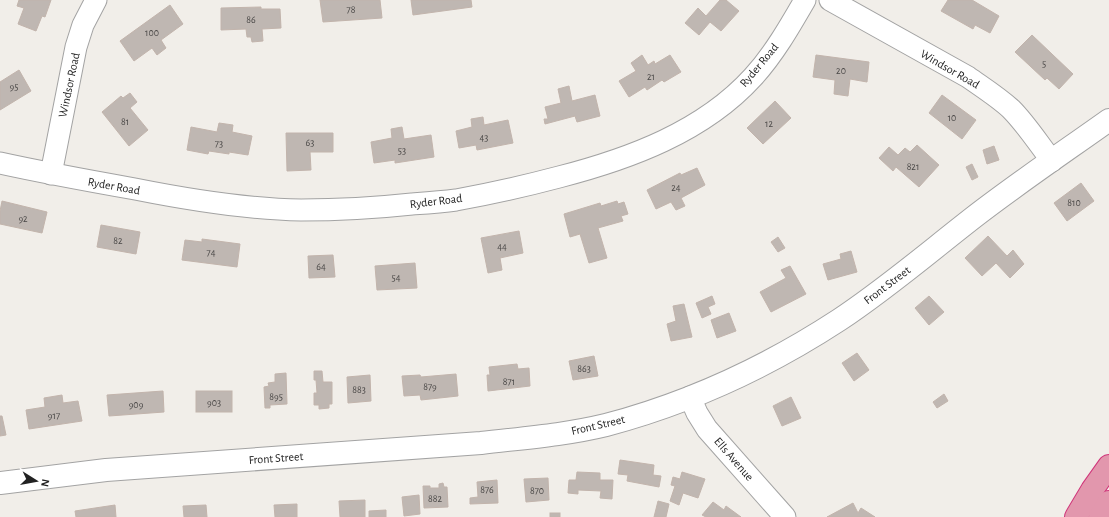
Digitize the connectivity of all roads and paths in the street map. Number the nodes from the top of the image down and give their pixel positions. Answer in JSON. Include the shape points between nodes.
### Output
{"nodes":[{"id":1,"x":96,"y":0,"type":"edge"},
{"id":2,"x":805,"y":0,"type":"edge"},
{"id":3,"x":830,"y":0,"type":"edge"},
{"id":4,"x":1109,"y":120,"type":"edge"},
{"id":5,"x":1052,"y":160,"type":"junction"},
{"id":6,"x":0,"y":163,"type":"edge"},
{"id":7,"x":51,"y":174,"type":"junction"},
{"id":8,"x":690,"y":397,"type":"junction"},
{"id":9,"x":1109,"y":466,"type":"edge"},
{"id":10,"x":0,"y":483,"type":"edge"},
{"id":11,"x":1109,"y":502,"type":"edge"},
{"id":12,"x":785,"y":517,"type":"edge"},
{"id":13,"x":1076,"y":517,"type":"edge"},
{"id":14,"x":1100,"y":517,"type":"edge"}],
"edges":[{"from":1,"to":7,"type":"street","name":"Windsor Road","via":[[83,25],[76,48]]},
{"from":2,"to":7,"type":"street","name":"Ryder Road","via":[[775,48],[753,77],[727,101],[694,125],[648,149],[592,169],[537,182],[454,200],[374,208],[301,210],[199,201]]},
{"from":3,"to":5,"type":"street","name":"Windsor Road","via":[[968,77],[1006,105]]},
{"from":4,"to":5,"type":"street","name":"Front Street"},
{"from":5,"to":8,"type":"street","name":"Front Street","via":[[840,319],[774,359]]},
{"from":6,"to":7,"type":"street","name":"Ryder Road"},
{"from":8,"to":10,"type":"street","name":"Front Street","via":[[606,425],[538,437],[106,470]]},
{"from":8,"to":12,"type":"street","name":"Ells Avenue","via":[[707,429]]},
{"from":9,"to":13,"type":"highway"},
{"from":11,"to":14,"type":"highway"}]}
